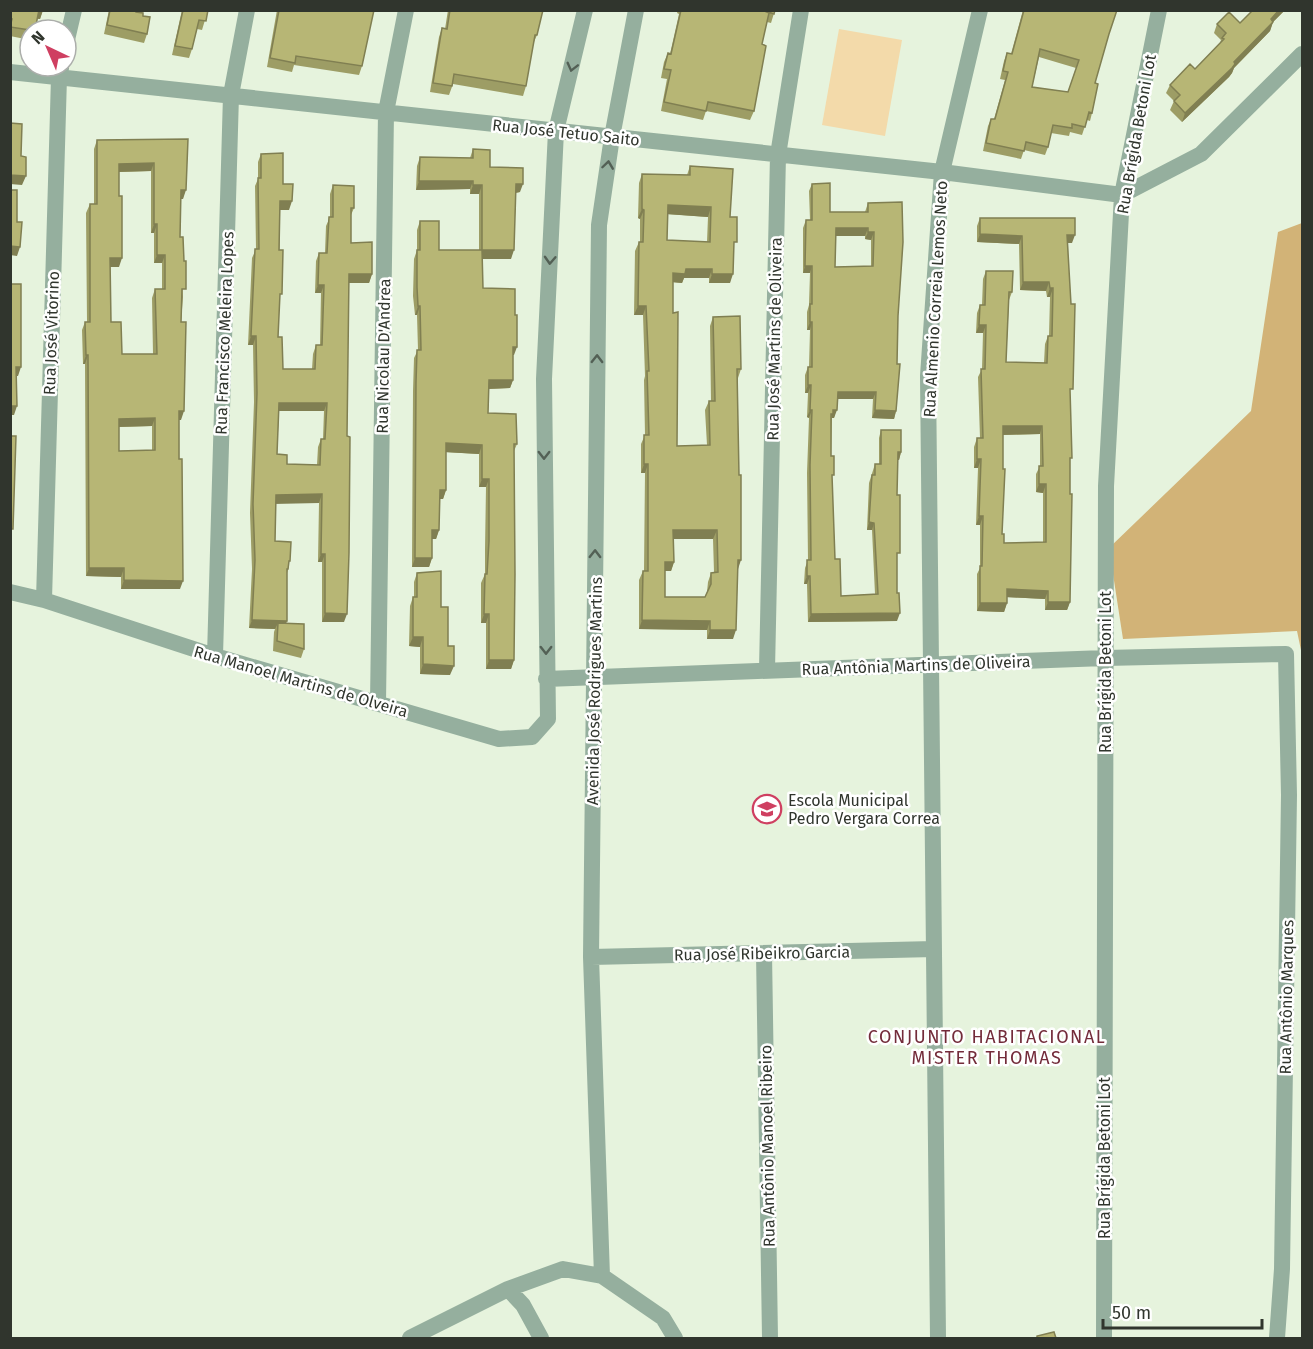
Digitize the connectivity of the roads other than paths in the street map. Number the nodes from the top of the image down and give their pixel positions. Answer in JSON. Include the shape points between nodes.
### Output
{"nodes":[{"id":1,"x":247,"y":10,"type":"edge"},
{"id":2,"x":406,"y":10,"type":"edge"},
{"id":3,"x":585,"y":10,"type":"edge"},
{"id":4,"x":636,"y":10,"type":"edge"},
{"id":5,"x":801,"y":10,"type":"edge"},
{"id":6,"x":980,"y":10,"type":"edge"},
{"id":7,"x":1159,"y":10,"type":"edge"},
{"id":8,"x":1302,"y":54,"type":"edge"},
{"id":9,"x":78,"y":74,"type":"edge"},
{"id":10,"x":60,"y":78,"type":"edge"},
{"id":11,"x":231,"y":95,"type":"junction"},
{"id":12,"x":386,"y":112,"type":"junction"},
{"id":13,"x":556,"y":130,"type":"junction"},
{"id":14,"x":612,"y":137,"type":"junction"},
{"id":15,"x":778,"y":154,"type":"junction"},
{"id":16,"x":942,"y":172,"type":"junction"},
{"id":17,"x":1122,"y":195,"type":"junction"},
{"id":18,"x":10,"y":592,"type":"edge"},
{"id":19,"x":44,"y":600,"type":"junction"},
{"id":20,"x":1286,"y":654,"type":"joint"},
{"id":21,"x":215,"y":656,"type":"junction"},
{"id":22,"x":1105,"y":658,"type":"junction"},
{"id":23,"x":930,"y":664,"type":"junction"},
{"id":24,"x":767,"y":670,"type":"junction"},
{"id":25,"x":594,"y":676,"type":"junction"},
{"id":26,"x":546,"y":679,"type":"junction"},
{"id":27,"x":378,"y":703,"type":"junction"},
{"id":28,"x":934,"y":949,"type":"junction"},
{"id":29,"x":764,"y":953,"type":"junction"},
{"id":30,"x":591,"y":957,"type":"junction"},
{"id":31,"x":602,"y":1276,"type":"junction"},
{"id":32,"x":508,"y":1289,"type":"junction"},
{"id":33,"x":410,"y":1338,"type":"edge"},
{"id":34,"x":541,"y":1338,"type":"edge"},
{"id":35,"x":675,"y":1338,"type":"edge"},
{"id":36,"x":770,"y":1338,"type":"edge"},
{"id":37,"x":938,"y":1338,"type":"edge"},
{"id":38,"x":1104,"y":1338,"type":"edge"},
{"id":39,"x":1277,"y":1338,"type":"edge"}],
"edges":[{"from":1,"to":11,"type":"street","name":"Rua Francisco Meleira Lopes"},
{"from":2,"to":12,"type":"street","name":"Rua Nicolau D'Andrea"},
{"from":3,"to":13,"type":"street","one_way":true},
{"from":4,"to":14,"type":"street","name":"Avenida José Rodrigues Martins"},
{"from":5,"to":15,"type":"street","name":"Rua José Martins de Oliveira"},
{"from":6,"to":16,"type":"street","name":"Rua Almenio Correia Lemos Neto"},
{"from":7,"to":17,"type":"street","name":"Rua Brígida Betoni Lot"},
{"from":8,"to":17,"type":"street","via":[[1201,154]]},
{"from":9,"to":11,"type":"street","name":"Rua José Tetuo Saito"},
{"from":10,"to":19,"type":"street","name":"Rua José Vitorino"},
{"from":11,"to":12,"type":"street","name":"Rua José Tetuo Saito"},
{"from":11,"to":21,"type":"street","name":"Rua Francisco Meleira Lopes"},
{"from":12,"to":13,"type":"street","name":"Rua José Tetuo Saito"},
{"from":12,"to":27,"type":"street","name":"Rua Nicolau D'Andrea"},
{"from":13,"to":14,"type":"street","name":"Rua José Tetuo Saito"},
{"from":13,"to":26,"type":"street","one_way":true,"via":[[544,379]]},
{"from":14,"to":15,"type":"street","name":"Rua José Tetuo Saito"},
{"from":25,"to":14,"type":"street","name":"Avenida José Rodrigues Martins","one_way":true,"via":[[599,225]]},
{"from":15,"to":16,"type":"street","name":"Rua José Tetuo Saito"},
{"from":15,"to":24,"type":"street","name":"Rua José Martins de Oliveira"},
{"from":16,"to":17,"type":"street","name":"Rua José Tetuo Saito"},
{"from":16,"to":23,"type":"street","name":"Rua Almenio Correia Lemos Neto","via":[[928,376]]},
{"from":17,"to":22,"type":"street","name":"Rua Brígida Betoni Lot","via":[[1106,486]]},
{"from":18,"to":19,"type":"street","name":"Rua Manoel Martins de Olveira"},
{"from":19,"to":21,"type":"street","name":"Rua Manoel Martins de Olveira"},
{"from":20,"to":22,"type":"street","name":"Rua Antônia Martins de Oliveira"},
{"from":20,"to":39,"type":"street","name":"Rua Antônio Marques","via":[[1289,795],[1282,1269]]},
{"from":21,"to":27,"type":"street","name":"Rua Manoel Martins de Olveira"},
{"from":22,"to":23,"type":"street","name":"Rua Antônia Martins de Oliveira"},
{"from":22,"to":38,"type":"street","name":"Rua Brígida Betoni Lot"},
{"from":23,"to":24,"type":"street","name":"Rua Antônia Martins de Oliveira"},
{"from":23,"to":28,"type":"street","name":"Rua Almenio Correia Lemos Neto"},
{"from":24,"to":25,"type":"street","name":"Rua Antônia Martins de Oliveira"},
{"from":25,"to":26,"type":"street","name":"Rua Antônia Martins de Oliveira"},
{"from":25,"to":30,"type":"street","name":"Avenida José Rodrigues Martins"},
{"from":26,"to":27,"type":"street","name":"Rua Manoel Martins de Olveira","via":[[548,719],[532,737],[499,739]]},
{"from":28,"to":29,"type":"street","name":"Rua José Ribeikro Garcia"},
{"from":28,"to":37,"type":"street","name":"Rua Almenio Correia Lemos Neto"},
{"from":29,"to":30,"type":"street","name":"Rua José Ribeikro Garcia"},
{"from":29,"to":36,"type":"street","name":"Rua Antônio Manoel Ribeiro"},
{"from":30,"to":31,"type":"street","name":"Avenida José Rodrigues Martins"},
{"from":31,"to":32,"type":"street","via":[[563,1269]]},
{"from":31,"to":35,"type":"street","via":[[663,1318]]},
{"from":32,"to":33,"type":"street"},
{"from":32,"to":34,"type":"street","via":[[523,1305]]}]}
